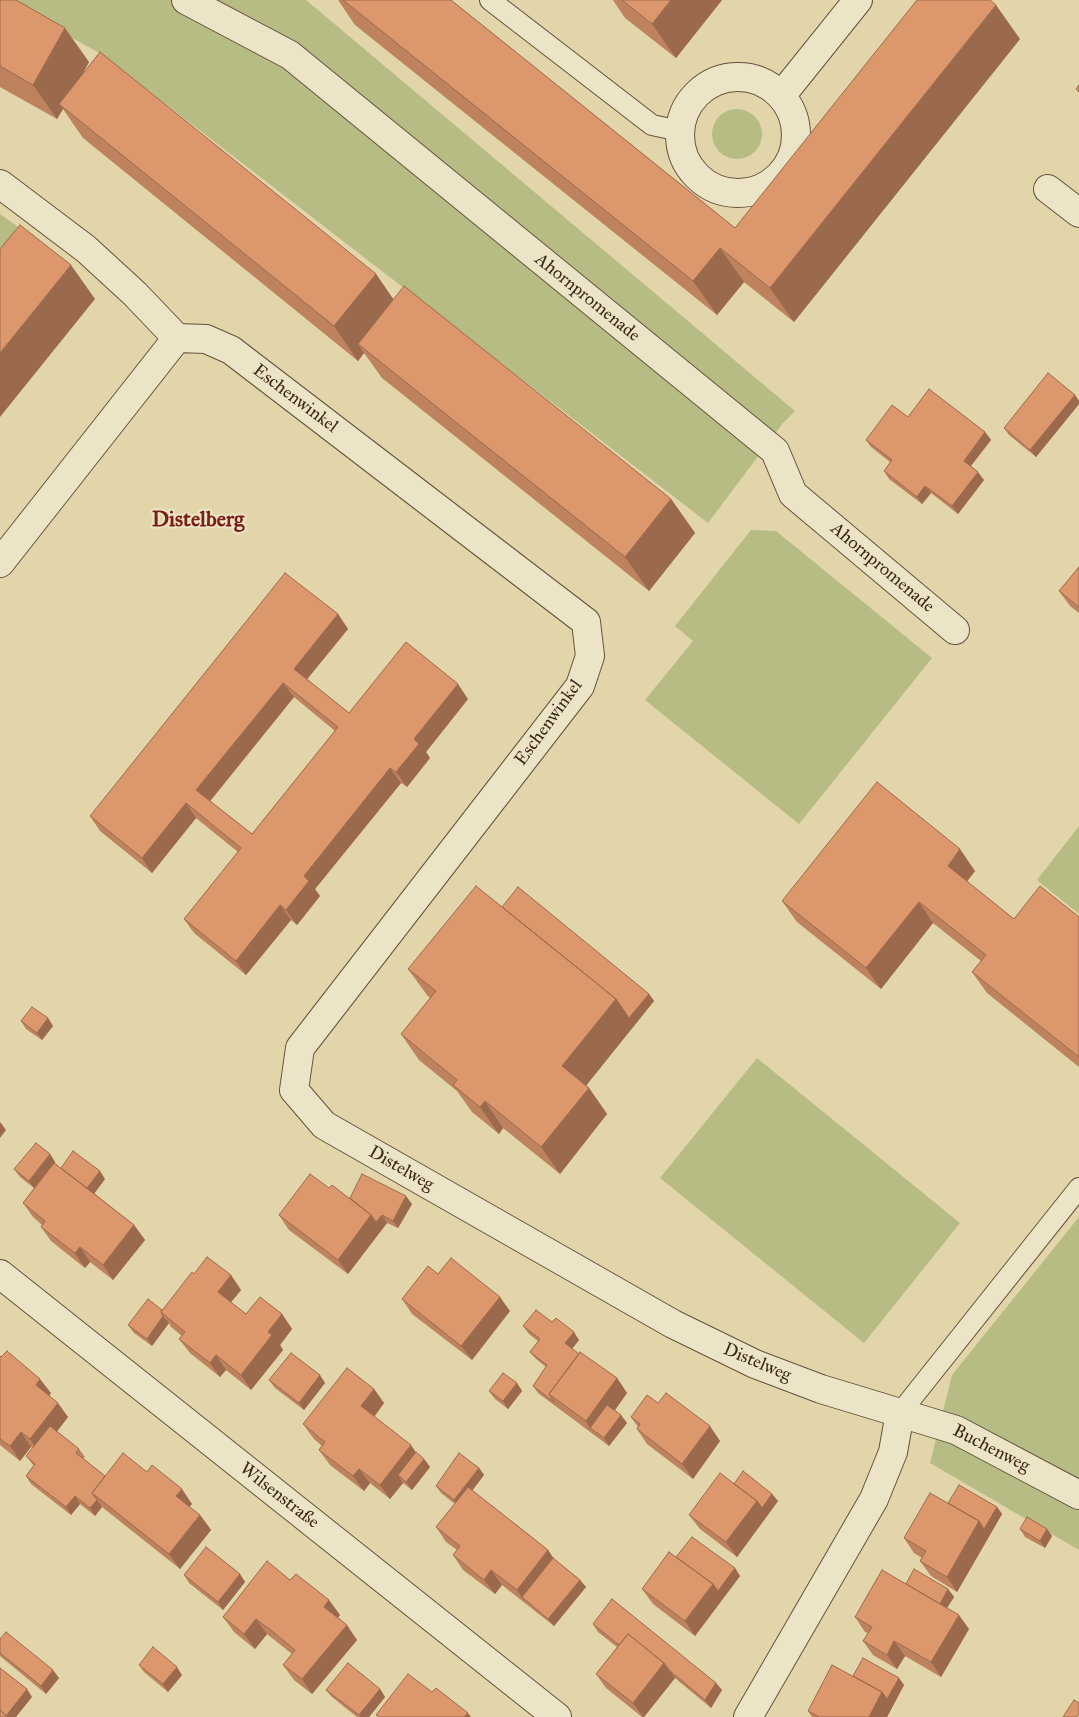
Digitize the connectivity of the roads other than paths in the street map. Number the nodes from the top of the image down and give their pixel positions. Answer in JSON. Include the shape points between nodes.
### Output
{"nodes":[{"id":1,"x":186,"y":0,"type":"edge"},
{"id":2,"x":490,"y":0,"type":"edge"},
{"id":3,"x":858,"y":0,"type":"edge"},
{"id":4,"x":781,"y":96,"type":"junction"},
{"id":5,"x":680,"y":131,"type":"junction"},
{"id":6,"x":0,"y":184,"type":"edge"},
{"id":7,"x":1048,"y":189,"type":"dead end"},
{"id":8,"x":1079,"y":213,"type":"edge"},
{"id":9,"x":177,"y":338,"type":"junction"},
{"id":10,"x":0,"y":563,"type":"edge"},
{"id":11,"x":955,"y":630,"type":"dead end"},
{"id":12,"x":324,"y":1125,"type":"joint"},
{"id":13,"x":1079,"y":1188,"type":"edge"},
{"id":14,"x":0,"y":1274,"type":"edge"},
{"id":15,"x":900,"y":1413,"type":"junction"},
{"id":16,"x":1079,"y":1494,"type":"edge"},
{"id":17,"x":557,"y":1717,"type":"edge"},
{"id":18,"x":748,"y":1717,"type":"edge"}],
"edges":[{"from":1,"to":11,"type":"street","name":"Ahornpromenade","via":[[290,55],[775,451],[792,494]]},
{"from":2,"to":5,"type":"lane","via":[[652,125]]},
{"from":3,"to":4,"type":"street"},
{"from":4,"to":5,"type":"street","via":[[757,80],[724,78],[694,97],[684,113]]},
{"from":4,"to":5,"type":"street","via":[[792,112],[796,130],[794,149],[787,167],[774,181],[757,190],[738,193],[719,190],[702,181],[689,166],[681,149]]},
{"from":6,"to":9,"type":"street","via":[[86,249]]},
{"from":7,"to":8,"type":"street"},
{"from":9,"to":10,"type":"street"},
{"from":9,"to":12,"type":"street","name":"Eschenwinkel","via":[[206,339],[231,350],[586,622],[590,656],[580,686],[300,1048],[294,1090]]},
{"from":12,"to":15,"type":"street","name":"Distelweg","via":[[673,1324],[755,1364],[821,1389]]},
{"from":13,"to":15,"type":"lane"},
{"from":14,"to":17,"type":"street","name":"Wilsenstraße"},
{"from":15,"to":16,"type":"street","name":"Buchenweg","via":[[956,1430]]},
{"from":15,"to":18,"type":"street","via":[[893,1452],[874,1499]]}]}
